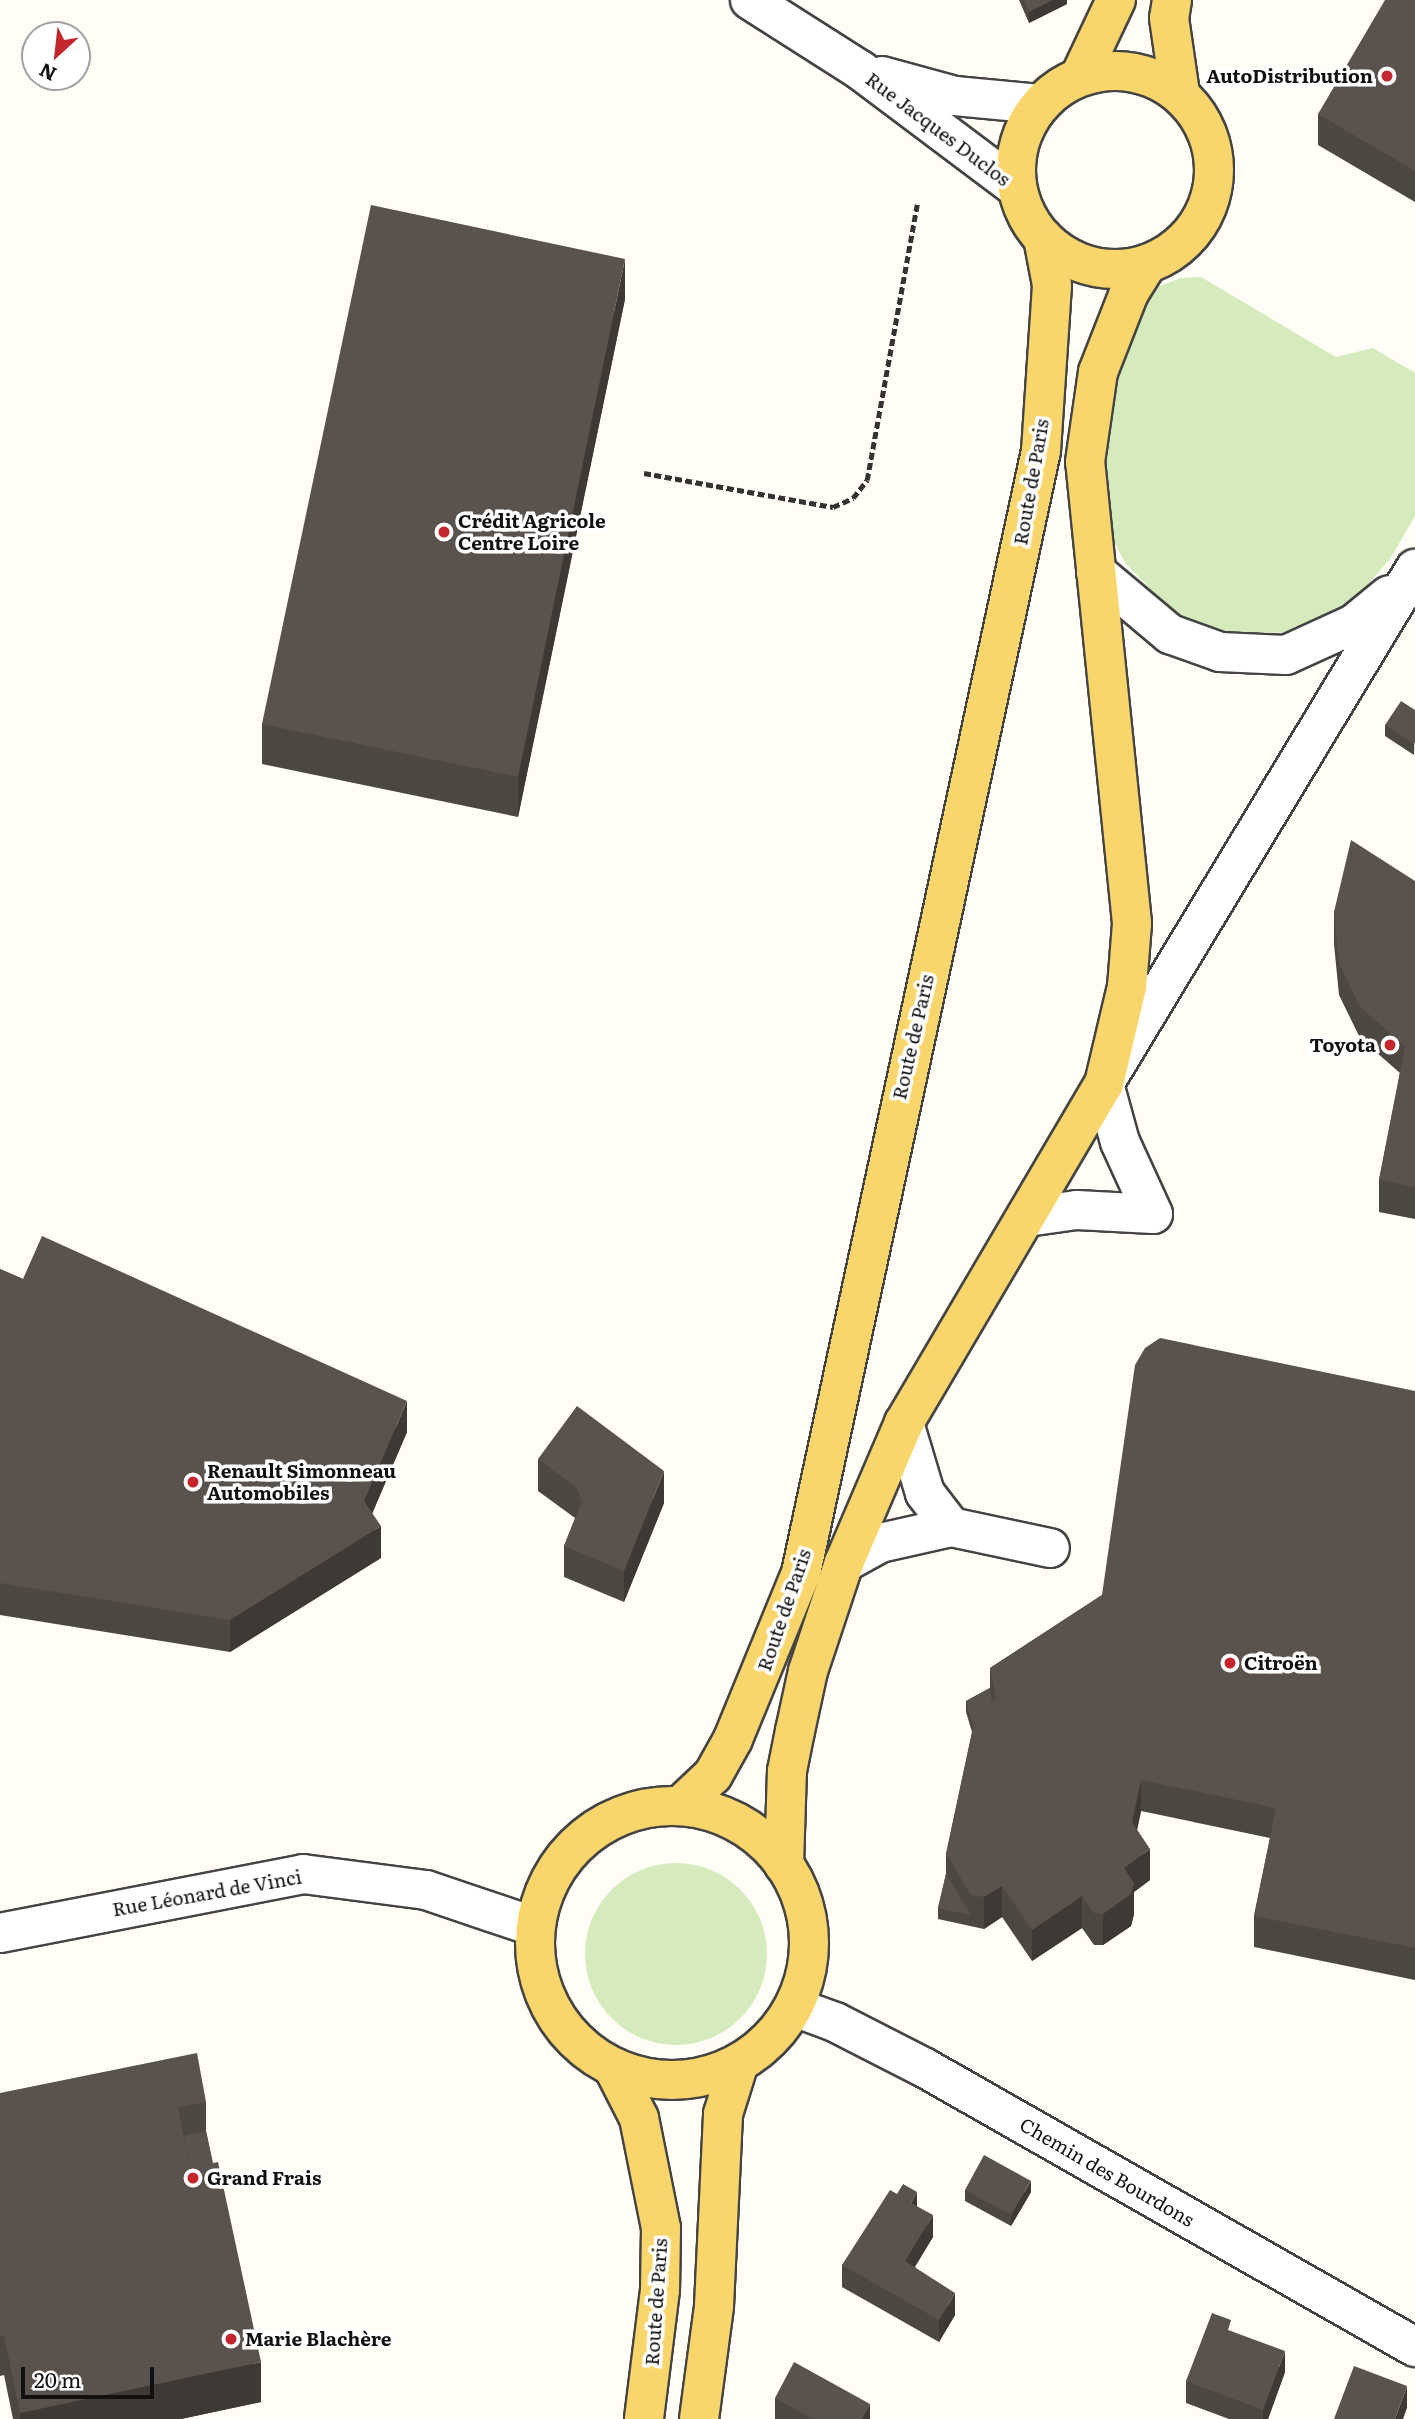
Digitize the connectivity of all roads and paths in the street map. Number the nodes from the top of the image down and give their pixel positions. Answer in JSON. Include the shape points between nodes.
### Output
{"nodes":[{"id":1,"x":750,"y":0,"type":"edge"},
{"id":2,"x":1116,"y":0,"type":"edge"},
{"id":3,"x":1172,"y":0,"type":"edge"},
{"id":4,"x":860,"y":70,"type":"junction"},
{"id":5,"x":1080,"y":76,"type":"junction"},
{"id":6,"x":1180,"y":93,"type":"junction"},
{"id":7,"x":1040,"y":104,"type":"junction"},
{"id":8,"x":1017,"y":188,"type":"junction"},
{"id":9,"x":918,"y":205,"type":"dead end"},
{"id":10,"x":1043,"y":238,"type":"junction"},
{"id":11,"x":1147,"y":264,"type":"junction"},
{"id":12,"x":644,"y":473,"type":"dead end"},
{"id":13,"x":1096,"y":572,"type":"junction"},
{"id":14,"x":1411,"y":575,"type":"edge"},
{"id":15,"x":1104,"y":1084,"type":"junction"},
{"id":16,"x":1027,"y":1217,"type":"junction"},
{"id":17,"x":904,"y":1423,"type":"junction"},
{"id":18,"x":950,"y":1527,"type":"junction"},
{"id":19,"x":1050,"y":1548,"type":"dead end"},
{"id":20,"x":844,"y":1563,"type":"junction"},
{"id":21,"x":680,"y":1806,"type":"junction"},
{"id":22,"x":784,"y":1865,"type":"junction"},
{"id":23,"x":535,"y":1927,"type":"junction"},
{"id":24,"x":0,"y":1933,"type":"edge"},
{"id":25,"x":794,"y":2007,"type":"junction"},
{"id":26,"x":739,"y":2063,"type":"junction"},
{"id":27,"x":612,"y":2067,"type":"junction"},
{"id":28,"x":1415,"y":2347,"type":"edge"},
{"id":29,"x":644,"y":2419,"type":"edge"},
{"id":30,"x":699,"y":2419,"type":"edge"}],
"edges":[{"from":1,"to":4,"type":"street","name":"Rue Jacques Duclos"},
{"from":2,"to":5,"type":"main road"},
{"from":3,"to":6,"type":"main road","via":[[1169,18]]},
{"from":4,"to":7,"type":"street","name":"Rue Jacques Duclos","via":[[955,96]]},
{"from":4,"to":8,"type":"street","name":"Rue Jacques Duclos"},
{"from":5,"to":6,"type":"main road","via":[[1132,71]]},
{"from":5,"to":7,"type":"main road"},
{"from":6,"to":11,"type":"main road","via":[[1201,119],[1213,150],[1214,183],[1205,215],[1185,242]]},
{"from":7,"to":8,"type":"main road","via":[[1024,128],[1016,158]]},
{"from":8,"to":10,"type":"main road","via":[[1027,215]]},
{"from":9,"to":12,"type":"path","via":[[867,480],[853,498],[833,507]]},
{"from":10,"to":11,"type":"main road","via":[[1065,256],[1091,267],[1119,270]]},
{"from":10,"to":21,"type":"main road","name":"Route de Paris","via":[[1052,285],[1041,452],[801,1573],[733,1739],[713,1775]]},
{"from":11,"to":13,"type":"main road","via":[[1129,293],[1098,372],[1085,462]]},
{"from":13,"to":14,"type":"street","via":[[1170,634],[1220,652],[1286,655],[1354,624]]},
{"from":13,"to":15,"type":"main road","via":[[1132,923],[1126,987]]},
{"from":14,"to":15,"type":"street"},
{"from":15,"to":16,"type":"main road"},
{"from":15,"to":16,"type":"street","via":[[1124,1151],[1153,1214],[1077,1210]]},
{"from":16,"to":17,"type":"main road"},
{"from":17,"to":18,"type":"street","via":[[925,1493]]},
{"from":17,"to":20,"type":"main road"},
{"from":18,"to":19,"type":"street"},
{"from":18,"to":20,"type":"street","via":[[880,1543]]},
{"from":20,"to":22,"type":"main road","via":[[808,1671],[787,1770]]},
{"from":21,"to":22,"type":"main road","via":[[720,1815],[756,1835]]},
{"from":21,"to":23,"type":"main road","via":[[638,1809],[600,1825],[568,1852],[546,1887]]},
{"from":22,"to":25,"type":"main road","via":[[802,1898],[809,1934],[806,1972]]},
{"from":23,"to":24,"type":"street","name":"Rue Léonard de Vinci","via":[[426,1890],[303,1874]]},
{"from":23,"to":27,"type":"main road","via":[[536,1970],[551,2009],[577,2043]]},
{"from":25,"to":26,"type":"main road","via":[[771,2039]]},
{"from":25,"to":28,"type":"street","name":"Chemin des Bourdons","via":[[835,2022],[925,2068]]},
{"from":26,"to":27,"type":"main road","via":[[699,2078],[655,2079]]},
{"from":26,"to":30,"type":"main road","via":[[723,2114],[714,2306]]},
{"from":27,"to":29,"type":"main road","name":"Route de Paris","via":[[639,2118],[661,2228],[660,2290]]}]}
